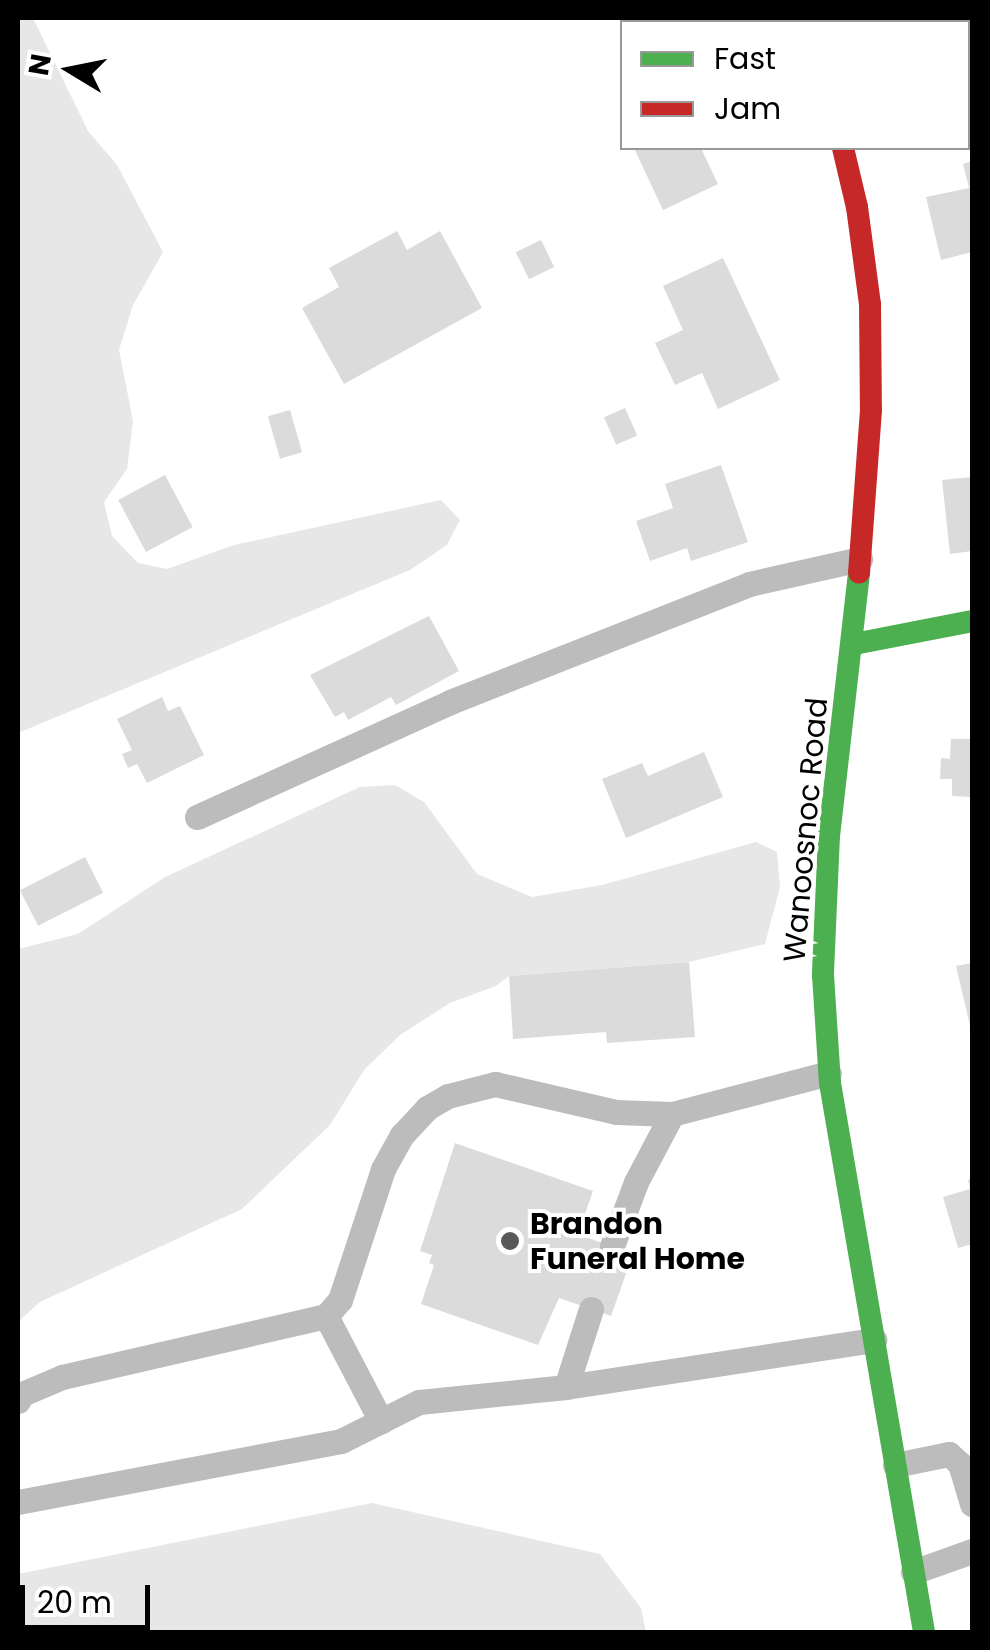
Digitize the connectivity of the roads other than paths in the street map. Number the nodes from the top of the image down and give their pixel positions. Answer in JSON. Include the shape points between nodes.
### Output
{"nodes":[{"id":1,"x":843,"y":150,"type":"edge"},
{"id":2,"x":860,"y":559,"type":"junction"},
{"id":3,"x":972,"y":621,"type":"edge"},
{"id":4,"x":854,"y":644,"type":"junction"},
{"id":5,"x":197,"y":817,"type":"dead end"},
{"id":6,"x":829,"y":1073,"type":"junction"},
{"id":7,"x":672,"y":1114,"type":"junction"},
{"id":8,"x":612,"y":1246,"type":"dead end"},
{"id":9,"x":591,"y":1309,"type":"dead end"},
{"id":10,"x":326,"y":1316,"type":"junction"},
{"id":11,"x":874,"y":1340,"type":"junction"},
{"id":12,"x":566,"y":1387,"type":"junction"},
{"id":13,"x":18,"y":1401,"type":"edge"},
{"id":14,"x":381,"y":1420,"type":"junction"},
{"id":15,"x":895,"y":1465,"type":"junction"},
{"id":16,"x":18,"y":1502,"type":"edge"},
{"id":17,"x":972,"y":1504,"type":"edge"},
{"id":18,"x":972,"y":1551,"type":"edge"},
{"id":19,"x":913,"y":1572,"type":"junction"},
{"id":20,"x":924,"y":1632,"type":"edge"}],
"edges":[{"from":1,"to":2,"type":"main road","name":"Wanoosnoc Road","via":[[870,304],[871,410]]},
{"from":2,"to":4,"type":"main road","name":"Wanoosnoc Road"},
{"from":2,"to":5,"type":"lane","via":[[748,584],[450,702]]},
{"from":3,"to":4,"type":"main road"},
{"from":4,"to":6,"type":"main road","name":"Wanoosnoc Road","via":[[829,835],[823,974]]},
{"from":6,"to":7,"type":"lane"},
{"from":6,"to":11,"type":"main road","name":"Wanoosnoc Road"},
{"from":7,"to":8,"type":"lane"},
{"from":7,"to":10,"type":"lane","via":[[616,1112],[495,1084],[426,1108],[382,1169],[340,1300]]},
{"from":9,"to":12,"type":"lane"},
{"from":10,"to":13,"type":"lane","via":[[62,1377]]},
{"from":10,"to":14,"type":"lane"},
{"from":11,"to":12,"type":"lane"},
{"from":11,"to":15,"type":"main road","name":"Wanoosnoc Road"},
{"from":12,"to":14,"type":"lane","via":[[419,1402]]},
{"from":14,"to":16,"type":"lane","via":[[341,1441]]},
{"from":15,"to":17,"type":"lane","via":[[949,1454],[960,1464]]},
{"from":15,"to":19,"type":"main road","name":"Wanoosnoc Road"},
{"from":18,"to":19,"type":"lane"},
{"from":19,"to":20,"type":"main road","name":"Wanoosnoc Road"}]}
